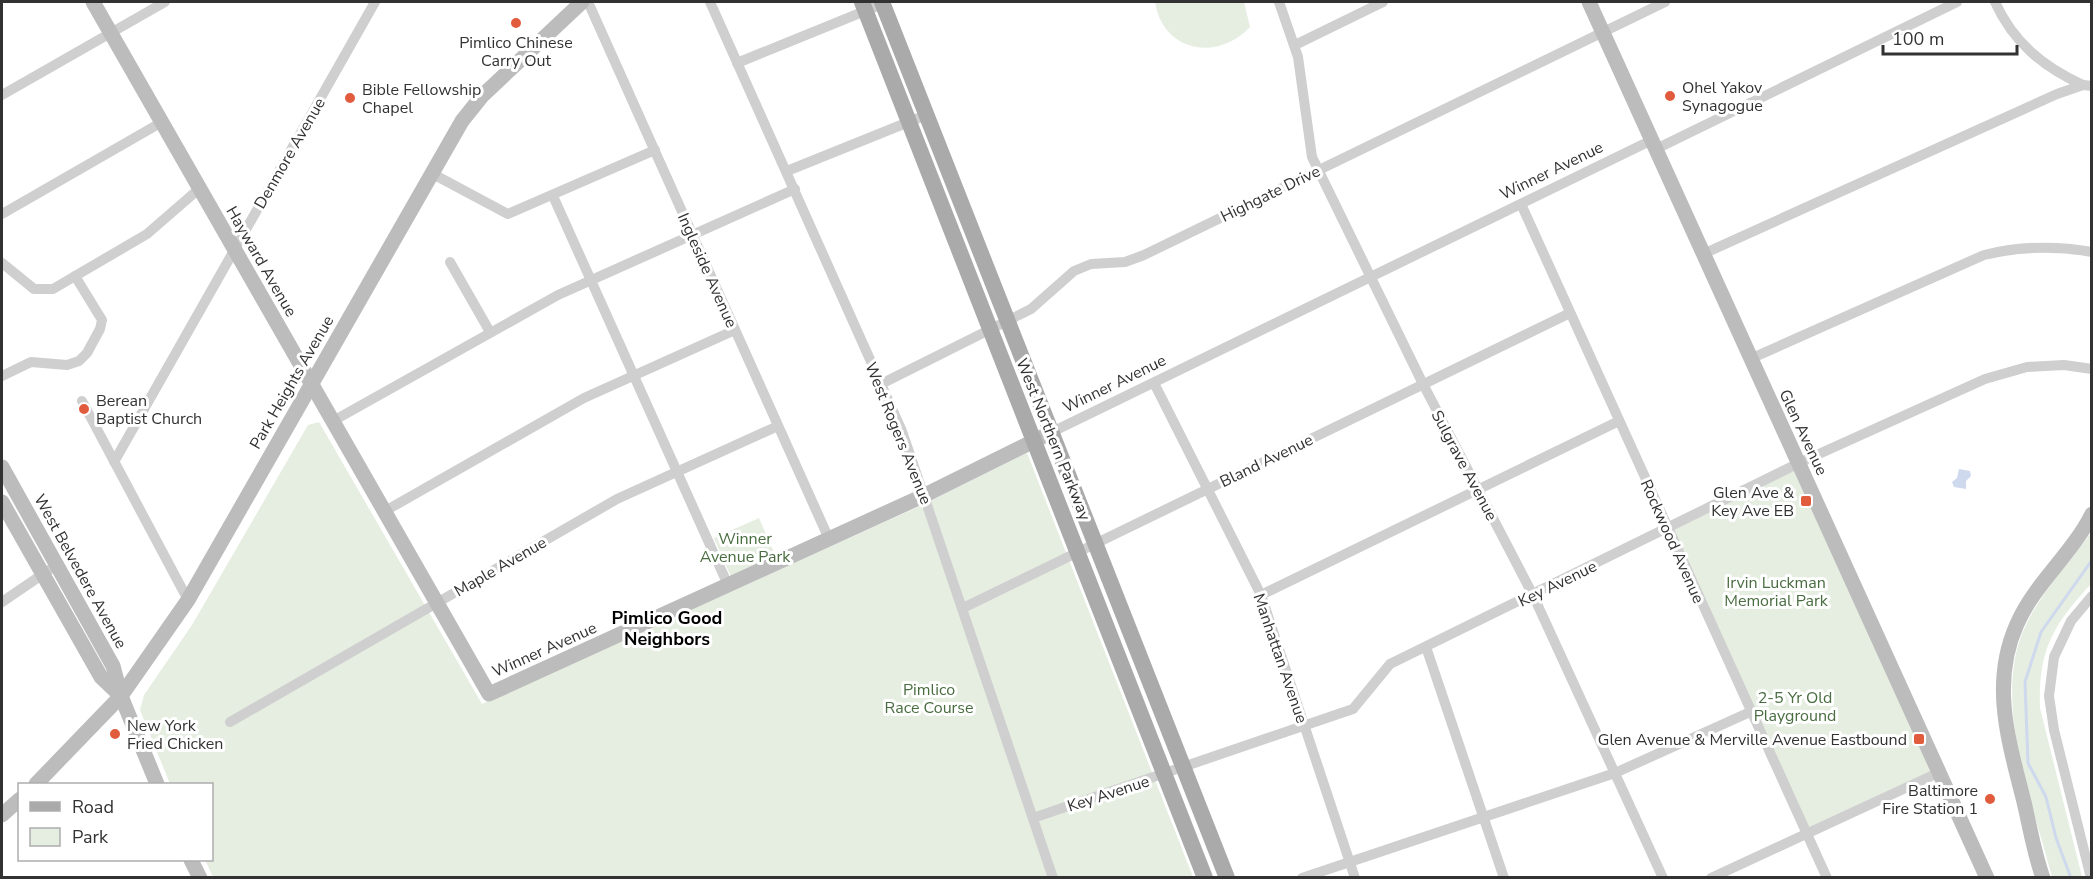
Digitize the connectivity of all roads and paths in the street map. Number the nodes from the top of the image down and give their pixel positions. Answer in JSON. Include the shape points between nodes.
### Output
{"nodes":[{"id":1,"x":93,"y":2,"type":"edge"},
{"id":2,"x":165,"y":2,"type":"edge"},
{"id":3,"x":375,"y":2,"type":"edge"},
{"id":4,"x":582,"y":2,"type":"edge"},
{"id":5,"x":588,"y":2,"type":"edge"},
{"id":6,"x":710,"y":2,"type":"edge"},
{"id":7,"x":1279,"y":2,"type":"edge"},
{"id":8,"x":1383,"y":2,"type":"edge"},
{"id":9,"x":1589,"y":2,"type":"edge"},
{"id":10,"x":1665,"y":2,"type":"edge"},
{"id":11,"x":1957,"y":2,"type":"edge"},
{"id":12,"x":1995,"y":2,"type":"edge"},
{"id":13,"x":882,"y":3,"type":"edge"},
{"id":14,"x":864,"y":6,"type":"edge"},
{"id":15,"x":1602,"y":32,"type":"junction"},
{"id":16,"x":111,"y":33,"type":"junction"},
{"id":17,"x":1295,"y":45,"type":"junction"},
{"id":18,"x":737,"y":63,"type":"junction"},
{"id":19,"x":2087,"y":86,"type":"edge"},
{"id":20,"x":2,"y":95,"type":"edge"},
{"id":21,"x":926,"y":115,"type":"junction"},
{"id":22,"x":162,"y":122,"type":"junction"},
{"id":23,"x":909,"y":122,"type":"junction"},
{"id":24,"x":1654,"y":145,"type":"junction"},
{"id":25,"x":655,"y":150,"type":"junction"},
{"id":26,"x":1319,"y":169,"type":"junction"},
{"id":27,"x":787,"y":171,"type":"junction"},
{"id":28,"x":431,"y":173,"type":"junction"},
{"id":29,"x":200,"y":188,"type":"junction"},
{"id":30,"x":795,"y":189,"type":"junction"},
{"id":31,"x":553,"y":196,"type":"junction"},
{"id":32,"x":1521,"y":204,"type":"junction"},
{"id":33,"x":2,"y":214,"type":"edge"},
{"id":34,"x":693,"y":235,"type":"junction"},
{"id":35,"x":234,"y":250,"type":"junction"},
{"id":36,"x":2091,"y":252,"type":"edge"},
{"id":37,"x":1703,"y":254,"type":"junction"},
{"id":38,"x":450,"y":262,"type":"dead end"},
{"id":39,"x":2,"y":263,"type":"edge"},
{"id":40,"x":75,"y":276,"type":"junction"},
{"id":41,"x":1371,"y":277,"type":"junction"},
{"id":42,"x":591,"y":280,"type":"junction"},
{"id":43,"x":1570,"y":313,"type":"junction"},
{"id":44,"x":1008,"y":322,"type":"junction"},
{"id":45,"x":735,"y":330,"type":"junction"},
{"id":46,"x":990,"y":331,"type":"junction"},
{"id":47,"x":490,"y":332,"type":"junction"},
{"id":48,"x":1750,"y":358,"type":"junction"},
{"id":49,"x":2091,"y":369,"type":"edge"},
{"id":50,"x":2,"y":376,"type":"edge"},
{"id":51,"x":634,"y":376,"type":"junction"},
{"id":52,"x":312,"y":383,"type":"junction"},
{"id":53,"x":1154,"y":383,"type":"junction"},
{"id":54,"x":881,"y":384,"type":"junction"},
{"id":55,"x":1423,"y":384,"type":"junction"},
{"id":56,"x":82,"y":402,"type":"dead end"},
{"id":57,"x":333,"y":421,"type":"junction"},
{"id":58,"x":1618,"y":421,"type":"junction"},
{"id":59,"x":778,"y":426,"type":"junction"},
{"id":60,"x":1052,"y":432,"type":"junction"},
{"id":61,"x":1034,"y":442,"type":"junction"},
{"id":62,"x":114,"y":462,"type":"junction"},
{"id":63,"x":1799,"y":463,"type":"junction"},
{"id":64,"x":2,"y":467,"type":"edge"},
{"id":65,"x":676,"y":472,"type":"junction"},
{"id":66,"x":1206,"y":490,"type":"junction"},
{"id":67,"x":1478,"y":490,"type":"junction"},
{"id":68,"x":925,"y":495,"type":"junction"},
{"id":69,"x":2,"y":502,"type":"edge"},
{"id":70,"x":385,"y":511,"type":"junction"},
{"id":71,"x":2091,"y":514,"type":"edge"},
{"id":72,"x":1667,"y":528,"type":"junction"},
{"id":73,"x":829,"y":539,"type":"junction"},
{"id":74,"x":1096,"y":543,"type":"junction"},
{"id":75,"x":1077,"y":552,"type":"junction"},
{"id":76,"x":56,"y":565,"type":"junction"},
{"id":77,"x":42,"y":574,"type":"junction"},
{"id":78,"x":728,"y":585,"type":"junction"},
{"id":79,"x":1261,"y":595,"type":"junction"},
{"id":80,"x":1533,"y":595,"type":"junction"},
{"id":81,"x":2091,"y":596,"type":"edge"},
{"id":82,"x":188,"y":600,"type":"junction"},
{"id":83,"x":2,"y":602,"type":"edge"},
{"id":84,"x":437,"y":603,"type":"junction"},
{"id":85,"x":963,"y":608,"type":"junction"},
{"id":86,"x":1426,"y":647,"type":"junction"},
{"id":87,"x":489,"y":694,"type":"joint"},
{"id":88,"x":121,"y":696,"type":"junction"},
{"id":89,"x":1750,"y":712,"type":"junction"},
{"id":90,"x":230,"y":722,"type":"dead end"},
{"id":91,"x":1304,"y":726,"type":"junction"},
{"id":92,"x":1184,"y":768,"type":"junction"},
{"id":93,"x":1940,"y":772,"type":"junction"},
{"id":94,"x":1615,"y":773,"type":"junction"},
{"id":95,"x":1165,"y":774,"type":"junction"},
{"id":96,"x":37,"y":783,"type":"edge"},
{"id":97,"x":157,"y":783,"type":"edge"},
{"id":98,"x":18,"y":801,"type":"edge"},
{"id":99,"x":2,"y":815,"type":"edge"},
{"id":100,"x":1483,"y":817,"type":"junction"},
{"id":101,"x":1033,"y":818,"type":"junction"},
{"id":102,"x":1806,"y":834,"type":"junction"},
{"id":103,"x":192,"y":861,"type":"edge"},
{"id":104,"x":1349,"y":862,"type":"junction"},
{"id":105,"x":2042,"y":875,"type":"edge"},
{"id":106,"x":200,"y":878,"type":"edge"},
{"id":107,"x":1053,"y":878,"type":"edge"},
{"id":108,"x":1205,"y":878,"type":"edge"},
{"id":109,"x":1227,"y":878,"type":"edge"},
{"id":110,"x":1302,"y":878,"type":"edge"},
{"id":111,"x":1354,"y":878,"type":"edge"},
{"id":112,"x":1504,"y":878,"type":"edge"},
{"id":113,"x":1663,"y":878,"type":"edge"},
{"id":114,"x":1711,"y":878,"type":"edge"},
{"id":115,"x":1827,"y":878,"type":"edge"},
{"id":116,"x":1987,"y":878,"type":"edge"},
{"id":117,"x":2091,"y":878,"type":"edge"}],
"edges":[{"from":1,"to":16,"type":"street","name":"Hayward Avenue"},
{"from":2,"to":16,"type":"street"},
{"from":3,"to":35,"type":"street","name":"Denmore Avenue"},
{"from":4,"to":28,"type":"street","name":"Park Heights Avenue","via":[[472,107]]},
{"from":5,"to":25,"type":"street","name":"Ingleside Avenue"},
{"from":6,"to":18,"type":"street","name":"West Rogers Avenue"},
{"from":7,"to":17,"type":"street","name":"Sulgrave Avenue"},
{"from":8,"to":17,"type":"street"},
{"from":9,"to":15,"type":"street","name":"Glen Avenue"},
{"from":10,"to":15,"type":"street","name":"Highgate Drive"},
{"from":11,"to":24,"type":"street","name":"Winner Avenue"},
{"from":12,"to":19,"type":"street","via":[[2008,27],[2029,51],[2058,74]]},
{"from":13,"to":14,"type":"street"},
{"from":13,"to":21,"type":"main road","name":"West Northern Parkway"},
{"from":14,"to":18,"type":"street"},
{"from":14,"to":23,"type":"main road","name":"West Northern Parkway"},
{"from":15,"to":24,"type":"street","name":"Glen Avenue"},
{"from":15,"to":26,"type":"street","name":"Highgate Drive"},
{"from":16,"to":20,"type":"street"},
{"from":16,"to":22,"type":"street","name":"Hayward Avenue"},
{"from":17,"to":26,"type":"street","name":"Sulgrave Avenue","via":[[1309,144]]},
{"from":18,"to":27,"type":"street","name":"West Rogers Avenue"},
{"from":19,"to":37,"type":"street","via":[[2057,94]]},
{"from":21,"to":23,"type":"street"},
{"from":21,"to":44,"type":"main road","name":"West Northern Parkway"},
{"from":22,"to":29,"type":"street","name":"Hayward Avenue"},
{"from":22,"to":33,"type":"street"},
{"from":23,"to":27,"type":"street"},
{"from":23,"to":46,"type":"main road","name":"West Northern Parkway"},
{"from":24,"to":32,"type":"street","name":"Winner Avenue"},
{"from":24,"to":37,"type":"street","name":"Glen Avenue"},
{"from":25,"to":31,"type":"street"},
{"from":25,"to":34,"type":"street","name":"Ingleside Avenue"},
{"from":26,"to":41,"type":"street","name":"Sulgrave Avenue"},
{"from":26,"to":44,"type":"street","name":"Highgate Drive","via":[[1144,255],[1125,262],[1091,264],[1074,271],[1041,303]]},
{"from":27,"to":30,"type":"street","name":"West Rogers Avenue"},
{"from":28,"to":31,"type":"street","via":[[504,213],[515,213]]},
{"from":28,"to":52,"type":"street","name":"Park Heights Avenue"},
{"from":29,"to":35,"type":"street","name":"Hayward Avenue"},
{"from":29,"to":40,"type":"street","via":[[147,234]]},
{"from":30,"to":34,"type":"street"},
{"from":30,"to":54,"type":"street","name":"West Rogers Avenue"},
{"from":31,"to":42,"type":"street"},
{"from":32,"to":41,"type":"street","name":"Winner Avenue"},
{"from":32,"to":43,"type":"street","name":"Rockwood Avenue"},
{"from":34,"to":42,"type":"street"},
{"from":34,"to":45,"type":"street","name":"Ingleside Avenue"},
{"from":35,"to":52,"type":"street","name":"Hayward Avenue"},
{"from":35,"to":62,"type":"street","name":"Denmore Avenue"},
{"from":36,"to":48,"type":"street","via":[[2039,246],[1984,255]]},
{"from":37,"to":48,"type":"street","name":"Glen Avenue"},
{"from":38,"to":47,"type":"street"},
{"from":39,"to":40,"type":"street","via":[[34,289],[53,289]]},
{"from":40,"to":50,"type":"street","via":[[102,320],[87,353],[79,361],[67,364],[31,362]]},
{"from":41,"to":53,"type":"street","name":"Winner Avenue"},
{"from":41,"to":55,"type":"street","name":"Sulgrave Avenue"},
{"from":42,"to":47,"type":"street"},
{"from":42,"to":51,"type":"street"},
{"from":43,"to":55,"type":"street","name":"Bland Avenue"},
{"from":43,"to":58,"type":"street","name":"Rockwood Avenue"},
{"from":44,"to":46,"type":"street","name":"Highgate Drive"},
{"from":44,"to":60,"type":"main road","name":"West Northern Parkway"},
{"from":45,"to":51,"type":"street"},
{"from":45,"to":59,"type":"street","name":"Ingleside Avenue"},
{"from":46,"to":54,"type":"street","name":"Highgate Drive"},
{"from":46,"to":61,"type":"main road","name":"West Northern Parkway"},
{"from":47,"to":57,"type":"street"},
{"from":48,"to":63,"type":"street","name":"Glen Avenue"},
{"from":49,"to":63,"type":"street","name":"Key Avenue","via":[[2044,366],[2000,374]]},
{"from":51,"to":65,"type":"street"},
{"from":51,"to":70,"type":"street","via":[[584,398]]},
{"from":52,"to":57,"type":"street","name":"Hayward Avenue"},
{"from":52,"to":82,"type":"street","name":"Park Heights Avenue"},
{"from":53,"to":60,"type":"street","name":"Winner Avenue"},
{"from":53,"to":66,"type":"street","name":"Manhattan Avenue"},
{"from":54,"to":68,"type":"street","name":"West Rogers Avenue"},
{"from":55,"to":66,"type":"street","name":"Bland Avenue"},
{"from":55,"to":67,"type":"street","name":"Sulgrave Avenue"},
{"from":56,"to":62,"type":"street"},
{"from":57,"to":70,"type":"street","name":"Hayward Avenue"},
{"from":58,"to":67,"type":"street"},
{"from":58,"to":72,"type":"street","name":"Rockwood Avenue"},
{"from":59,"to":65,"type":"street","name":"Maple Avenue"},
{"from":59,"to":73,"type":"street","name":"Ingleside Avenue"},
{"from":60,"to":61,"type":"street","name":"Winner Avenue"},
{"from":60,"to":74,"type":"main road","name":"West Northern Parkway"},
{"from":61,"to":68,"type":"street","name":"Winner Avenue"},
{"from":61,"to":75,"type":"main road","name":"West Northern Parkway"},
{"from":62,"to":82,"type":"street"},
{"from":63,"to":72,"type":"street","name":"Key Avenue"},
{"from":63,"to":93,"type":"street","name":"Glen Avenue"},
{"from":64,"to":76,"type":"street","name":"West Belvedere Avenue"},
{"from":65,"to":78,"type":"street"},
{"from":65,"to":84,"type":"street","name":"Maple Avenue","via":[[623,496]]},
{"from":66,"to":74,"type":"street","name":"Bland Avenue"},
{"from":66,"to":79,"type":"street","name":"Manhattan Avenue"},
{"from":67,"to":79,"type":"street"},
{"from":67,"to":80,"type":"street","name":"Sulgrave Avenue"},
{"from":68,"to":73,"type":"street","name":"Winner Avenue"},
{"from":68,"to":85,"type":"street","name":"West Rogers Avenue"},
{"from":69,"to":77,"type":"street","name":"West Belvedere Avenue"},
{"from":70,"to":84,"type":"street","name":"Hayward Avenue"},
{"from":71,"to":105,"type":"street","via":[[2024,611],[2004,667],[2003,716]]},
{"from":72,"to":80,"type":"street","name":"Key Avenue"},
{"from":72,"to":89,"type":"street","name":"Rockwood Avenue"},
{"from":73,"to":78,"type":"street","name":"Winner Avenue"},
{"from":74,"to":75,"type":"street","name":"Bland Avenue"},
{"from":74,"to":92,"type":"main road","name":"West Northern Parkway"},
{"from":75,"to":85,"type":"street","name":"Bland Avenue"},
{"from":75,"to":95,"type":"main road","name":"West Northern Parkway"},
{"from":76,"to":77,"type":"street"},
{"from":76,"to":88,"type":"street","name":"West Belvedere Avenue","via":[[113,666]]},
{"from":77,"to":83,"type":"street"},
{"from":77,"to":88,"type":"street","name":"West Belvedere Avenue","via":[[101,677]]},
{"from":78,"to":87,"type":"street","name":"Winner Avenue"},
{"from":79,"to":91,"type":"street","name":"Manhattan Avenue"},
{"from":80,"to":86,"type":"street","name":"Key Avenue"},
{"from":80,"to":94,"type":"street","name":"Sulgrave Avenue"},
{"from":81,"to":117,"type":"street","via":[[2071,621],[2054,657],[2049,696]]},
{"from":82,"to":88,"type":"street","name":"Park Heights Avenue"},
{"from":84,"to":87,"type":"street","name":"Hayward Avenue"},
{"from":84,"to":90,"type":"street","name":"Maple Avenue"},
{"from":85,"to":101,"type":"street","name":"West Rogers Avenue"},
{"from":86,"to":91,"type":"street","name":"Key Avenue","via":[[1385,667],[1358,707]]},
{"from":86,"to":100,"type":"street"},
{"from":88,"to":96,"type":"street","name":"Park Heights Avenue"},
{"from":88,"to":97,"type":"street","name":"West Belvedere Avenue"},
{"from":89,"to":94,"type":"street"},
{"from":89,"to":102,"type":"street","name":"Rockwood Avenue"},
{"from":91,"to":92,"type":"street","name":"Key Avenue"},
{"from":91,"to":104,"type":"street","name":"Manhattan Avenue"},
{"from":92,"to":95,"type":"street","name":"Key Avenue"},
{"from":92,"to":109,"type":"main road","name":"West Northern Parkway"},
{"from":93,"to":102,"type":"street"},
{"from":93,"to":116,"type":"street","name":"Glen Avenue"},
{"from":94,"to":100,"type":"street"},
{"from":94,"to":113,"type":"street","name":"Sulgrave Avenue"},
{"from":95,"to":101,"type":"street","name":"Key Avenue"},
{"from":95,"to":108,"type":"main road","name":"West Northern Parkway"},
{"from":98,"to":99,"type":"street"},
{"from":100,"to":104,"type":"street"},
{"from":100,"to":112,"type":"street"},
{"from":101,"to":107,"type":"street","name":"West Rogers Avenue"},
{"from":102,"to":114,"type":"street"},
{"from":102,"to":115,"type":"street","name":"Rockwood Avenue"},
{"from":103,"to":106,"type":"street"},
{"from":104,"to":110,"type":"street"},
{"from":104,"to":111,"type":"street","name":"Manhattan Avenue"}]}
